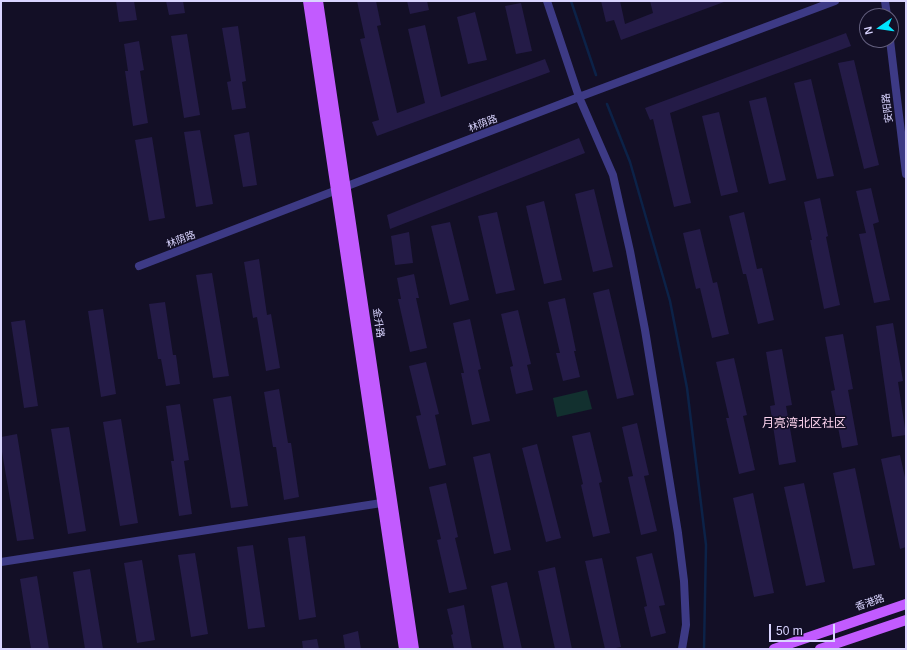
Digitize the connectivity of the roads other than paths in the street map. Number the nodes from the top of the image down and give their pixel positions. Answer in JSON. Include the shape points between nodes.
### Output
{"nodes":[{"id":1,"x":308,"y":1,"type":"edge"},
{"id":2,"x":318,"y":1,"type":"edge"},
{"id":3,"x":547,"y":1,"type":"edge"},
{"id":4,"x":835,"y":1,"type":"edge"},
{"id":5,"x":891,"y":48,"type":"edge"},
{"id":6,"x":579,"y":97,"type":"junction"},
{"id":7,"x":906,"y":174,"type":"edge"},
{"id":8,"x":342,"y":190,"type":"junction"},
{"id":9,"x":139,"y":266,"type":"dead end"},
{"id":10,"x":388,"y":502,"type":"junction"},
{"id":11,"x":1,"y":562,"type":"edge"},
{"id":12,"x":906,"y":604,"type":"edge"},
{"id":13,"x":906,"y":620,"type":"edge"},
{"id":14,"x":404,"y":649,"type":"edge"},
{"id":15,"x":414,"y":649,"type":"edge"},
{"id":16,"x":682,"y":649,"type":"edge"},
{"id":17,"x":774,"y":649,"type":"edge"},
{"id":18,"x":820,"y":649,"type":"edge"}],
"edges":[{"from":1,"to":8,"type":"main road","name":"金升路"},
{"from":2,"to":8,"type":"main road","name":"金升路"},
{"from":3,"to":6,"type":"street"},
{"from":4,"to":6,"type":"street","name":"林荫路"},
{"from":5,"to":7,"type":"street","name":"安阳路"},
{"from":6,"to":8,"type":"street","name":"林荫路"},
{"from":6,"to":16,"type":"street","via":[[613,175],[645,330],[683,574],[686,625]]},
{"from":8,"to":9,"type":"street","name":"林荫路"},
{"from":8,"to":10,"type":"main road","name":"金升路"},
{"from":10,"to":11,"type":"street"},
{"from":10,"to":14,"type":"main road","name":"金升路"},
{"from":10,"to":15,"type":"main road","name":"金升路"},
{"from":12,"to":17,"type":"main road","name":"香港路"},
{"from":13,"to":18,"type":"main road"}]}
